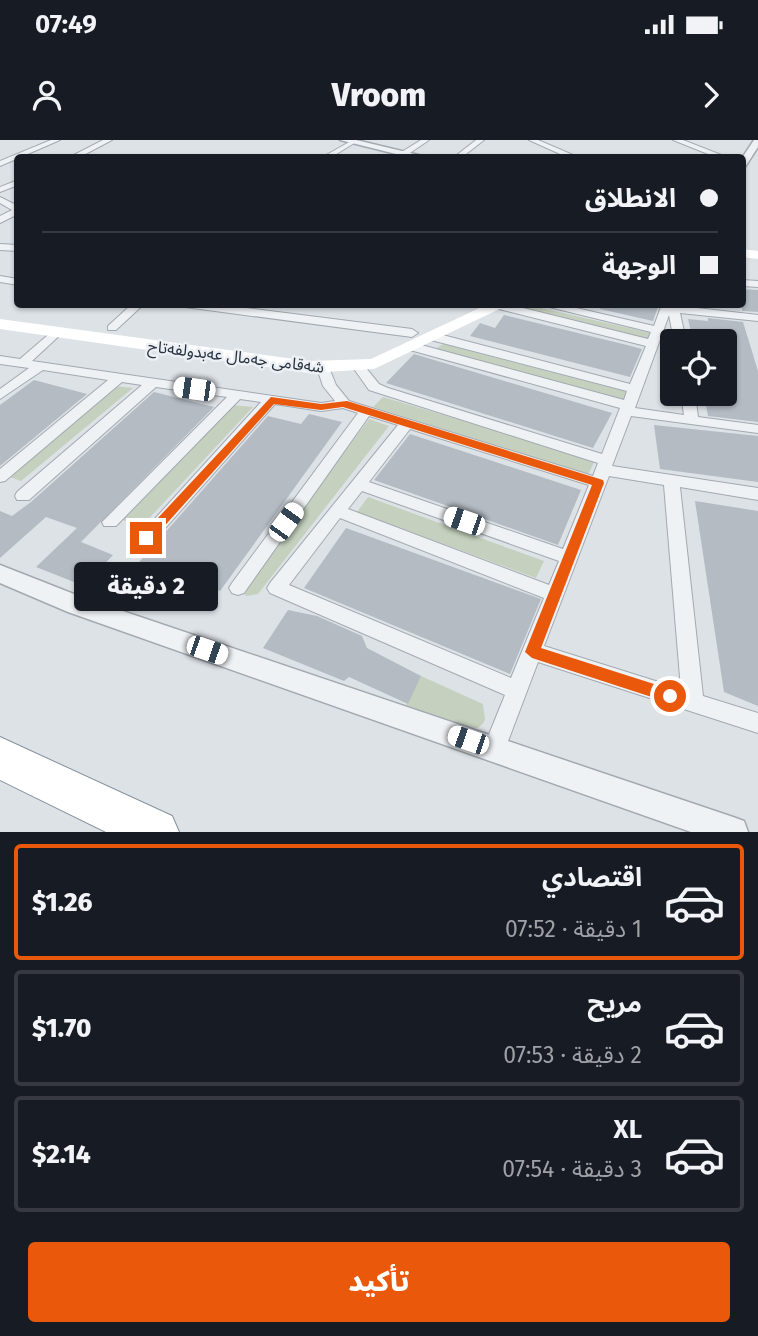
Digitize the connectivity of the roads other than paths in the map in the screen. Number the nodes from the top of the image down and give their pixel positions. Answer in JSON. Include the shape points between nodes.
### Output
{"nodes":[{"id":1,"x":57,"y":140,"type":"edge"},
{"id":2,"x":109,"y":140,"type":"edge"},
{"id":3,"x":426,"y":140,"type":"edge"},
{"id":4,"x":481,"y":140,"type":"edge"},
{"id":5,"x":532,"y":140,"type":"edge"},
{"id":6,"x":676,"y":140,"type":"edge"},
{"id":7,"x":758,"y":140,"type":"edge"},
{"id":8,"x":349,"y":141,"type":"edge"},
{"id":9,"x":368,"y":142,"type":"edge"},
{"id":10,"x":692,"y":142,"type":"edge"},
{"id":11,"x":755,"y":150,"type":"edge"},
{"id":12,"x":404,"y":153,"type":"junction"},
{"id":13,"x":28,"y":154,"type":"edge"},
{"id":14,"x":79,"y":154,"type":"edge"},
{"id":15,"x":329,"y":154,"type":"edge"},
{"id":16,"x":409,"y":154,"type":"edge"},
{"id":17,"x":462,"y":154,"type":"edge"},
{"id":18,"x":567,"y":154,"type":"edge"},
{"id":19,"x":718,"y":154,"type":"edge"},
{"id":20,"x":13,"y":161,"type":"edge"},
{"id":21,"x":0,"y":164,"type":"edge"},
{"id":22,"x":135,"y":308,"type":"edge"},
{"id":23,"x":223,"y":308,"type":"edge"},
{"id":24,"x":465,"y":308,"type":"edge"},
{"id":25,"x":494,"y":308,"type":"edge"},
{"id":26,"x":515,"y":308,"type":"edge"},
{"id":27,"x":556,"y":308,"type":"edge"},
{"id":28,"x":670,"y":308,"type":"edge"},
{"id":29,"x":670,"y":308,"type":"edge"},
{"id":30,"x":677,"y":308,"type":"edge"},
{"id":31,"x":0,"y":313,"type":"edge"},
{"id":32,"x":757,"y":320,"type":"edge"},
{"id":33,"x":0,"y":324,"type":"edge"},
{"id":34,"x":113,"y":328,"type":"junction"},
{"id":35,"x":676,"y":329,"type":"edge"},
{"id":36,"x":57,"y":332,"type":"junction"},
{"id":37,"x":435,"y":337,"type":"junction"},
{"id":38,"x":656,"y":337,"type":"junction"},
{"id":39,"x":413,"y":340,"type":"junction"},
{"id":40,"x":8,"y":363,"type":"edge"},
{"id":41,"x":40,"y":366,"type":"junction"},
{"id":42,"x":358,"y":366,"type":"junction"},
{"id":43,"x":323,"y":368,"type":"junction"},
{"id":44,"x":118,"y":378,"type":"junction"},
{"id":45,"x":152,"y":383,"type":"junction"},
{"id":46,"x":635,"y":389,"type":"junction"},
{"id":47,"x":0,"y":395,"type":"edge"},
{"id":48,"x":237,"y":395,"type":"junction"},
{"id":49,"x":271,"y":400,"type":"junction"},
{"id":50,"x":344,"y":404,"type":"junction"},
{"id":51,"x":690,"y":406,"type":"edge"},
{"id":52,"x":628,"y":408,"type":"junction"},
{"id":53,"x":366,"y":411,"type":"junction"},
{"id":54,"x":692,"y":420,"type":"junction"},
{"id":55,"x":407,"y":423,"type":"junction"},
{"id":56,"x":758,"y":429,"type":"edge"},
{"id":57,"x":603,"y":471,"type":"junction"},
{"id":58,"x":0,"y":477,"type":"edge"},
{"id":59,"x":671,"y":480,"type":"junction"},
{"id":60,"x":359,"y":484,"type":"junction"},
{"id":61,"x":758,"y":494,"type":"edge"},
{"id":62,"x":23,"y":496,"type":"dead end"},
{"id":63,"x":338,"y":510,"type":"junction"},
{"id":64,"x":110,"y":522,"type":"dead end"},
{"id":65,"x":146,"y":538,"type":"dead end"},
{"id":66,"x":569,"y":558,"type":"junction"},
{"id":67,"x":0,"y":575,"type":"edge"},
{"id":68,"x":238,"y":588,"type":"dead end"},
{"id":69,"x":555,"y":595,"type":"junction"},
{"id":70,"x":532,"y":652,"type":"junction"},
{"id":71,"x":517,"y":690,"type":"junction"},
{"id":72,"x":693,"y":704,"type":"junction"},
{"id":73,"x":758,"y":723,"type":"edge"},
{"id":74,"x":494,"y":749,"type":"junction"},
{"id":75,"x":0,"y":758,"type":"edge"},
{"id":76,"x":156,"y":832,"type":"edge"},
{"id":77,"x":733,"y":832,"type":"edge"}],
"edges":[{"from":1,"to":13,"type":"street"},
{"from":2,"to":14,"type":"street"},
{"from":3,"to":12,"type":"street"},
{"from":4,"to":17,"type":"street"},
{"from":5,"to":18,"type":"street"},
{"from":6,"to":10,"type":"street"},
{"from":7,"to":11,"type":"street"},
{"from":8,"to":9,"type":"street"},
{"from":8,"to":15,"type":"street"},
{"from":9,"to":12,"type":"street"},
{"from":10,"to":19,"type":"street"},
{"from":12,"to":16,"type":"street"},
{"from":20,"to":21,"type":"street"},
{"from":22,"to":34,"type":"street"},
{"from":23,"to":39,"type":"street"},
{"from":24,"to":39,"type":"main road","name":"شەقامی جەمال عەبدولفەتاح"},
{"from":25,"to":37,"type":"main road","name":"شەقامی جەمال عەبدولفەتاح"},
{"from":26,"to":38,"type":"street"},
{"from":27,"to":38,"type":"street"},
{"from":28,"to":38,"type":"street"},
{"from":29,"to":35,"type":"street"},
{"from":30,"to":32,"type":"street"},
{"from":31,"to":34,"type":"main road","name":"شەقامی جەمال عەبدولفەتاح"},
{"from":33,"to":36,"type":"main road","name":"شەقامی جەمال عەبدولفەتاح"},
{"from":34,"to":39,"type":"main road","name":"شەقامی جەمال عەبدولفەتاح","via":[[336,358]]},
{"from":36,"to":40,"type":"street"},
{"from":36,"to":43,"type":"main road","name":"شەقامی جەمال عەبدولفەتاح"},
{"from":37,"to":39,"type":"main road","name":"شەقامی جەمال عەبدولفەتاح"},
{"from":37,"to":46,"type":"street"},
{"from":38,"to":46,"type":"street"},
{"from":39,"to":42,"type":"main road","name":"شەقامی جەمال عەبدولفەتاح","via":[[374,364]]},
{"from":39,"to":52,"type":"street"},
{"from":40,"to":41,"type":"street"},
{"from":41,"to":44,"type":"street"},
{"from":41,"to":47,"type":"street"},
{"from":42,"to":43,"type":"main road","name":"شەقامی جەمال عەبدولفەتاح"},
{"from":42,"to":57,"type":"street","via":[[374,387],[383,391]]},
{"from":43,"to":50,"type":"street"},
{"from":44,"to":45,"type":"street"},
{"from":44,"to":58,"type":"street"},
{"from":45,"to":48,"type":"street"},
{"from":45,"to":62,"type":"street"},
{"from":46,"to":52,"type":"street"},
{"from":48,"to":49,"type":"street"},
{"from":48,"to":64,"type":"street"},
{"from":49,"to":50,"type":"street","via":[[321,407]]},
{"from":49,"to":65,"type":"street"},
{"from":50,"to":53,"type":"street"},
{"from":51,"to":54,"type":"street"},
{"from":52,"to":54,"type":"street"},
{"from":52,"to":57,"type":"street"},
{"from":53,"to":55,"type":"street"},
{"from":53,"to":68,"type":"street"},
{"from":54,"to":56,"type":"street"},
{"from":55,"to":57,"type":"street"},
{"from":55,"to":60,"type":"street"},
{"from":57,"to":59,"type":"street"},
{"from":57,"to":66,"type":"street"},
{"from":59,"to":61,"type":"street"},
{"from":59,"to":72,"type":"street"},
{"from":60,"to":63,"type":"street"},
{"from":60,"to":66,"type":"street"},
{"from":63,"to":69,"type":"street"},
{"from":63,"to":71,"type":"street","via":[[276,588]]},
{"from":66,"to":69,"type":"street"},
{"from":67,"to":74,"type":"street"},
{"from":69,"to":70,"type":"street"},
{"from":70,"to":71,"type":"street"},
{"from":70,"to":72,"type":"street"},
{"from":71,"to":74,"type":"street"},
{"from":72,"to":73,"type":"street"},
{"from":74,"to":77,"type":"street"},
{"from":75,"to":76,"type":"highway"}]}
